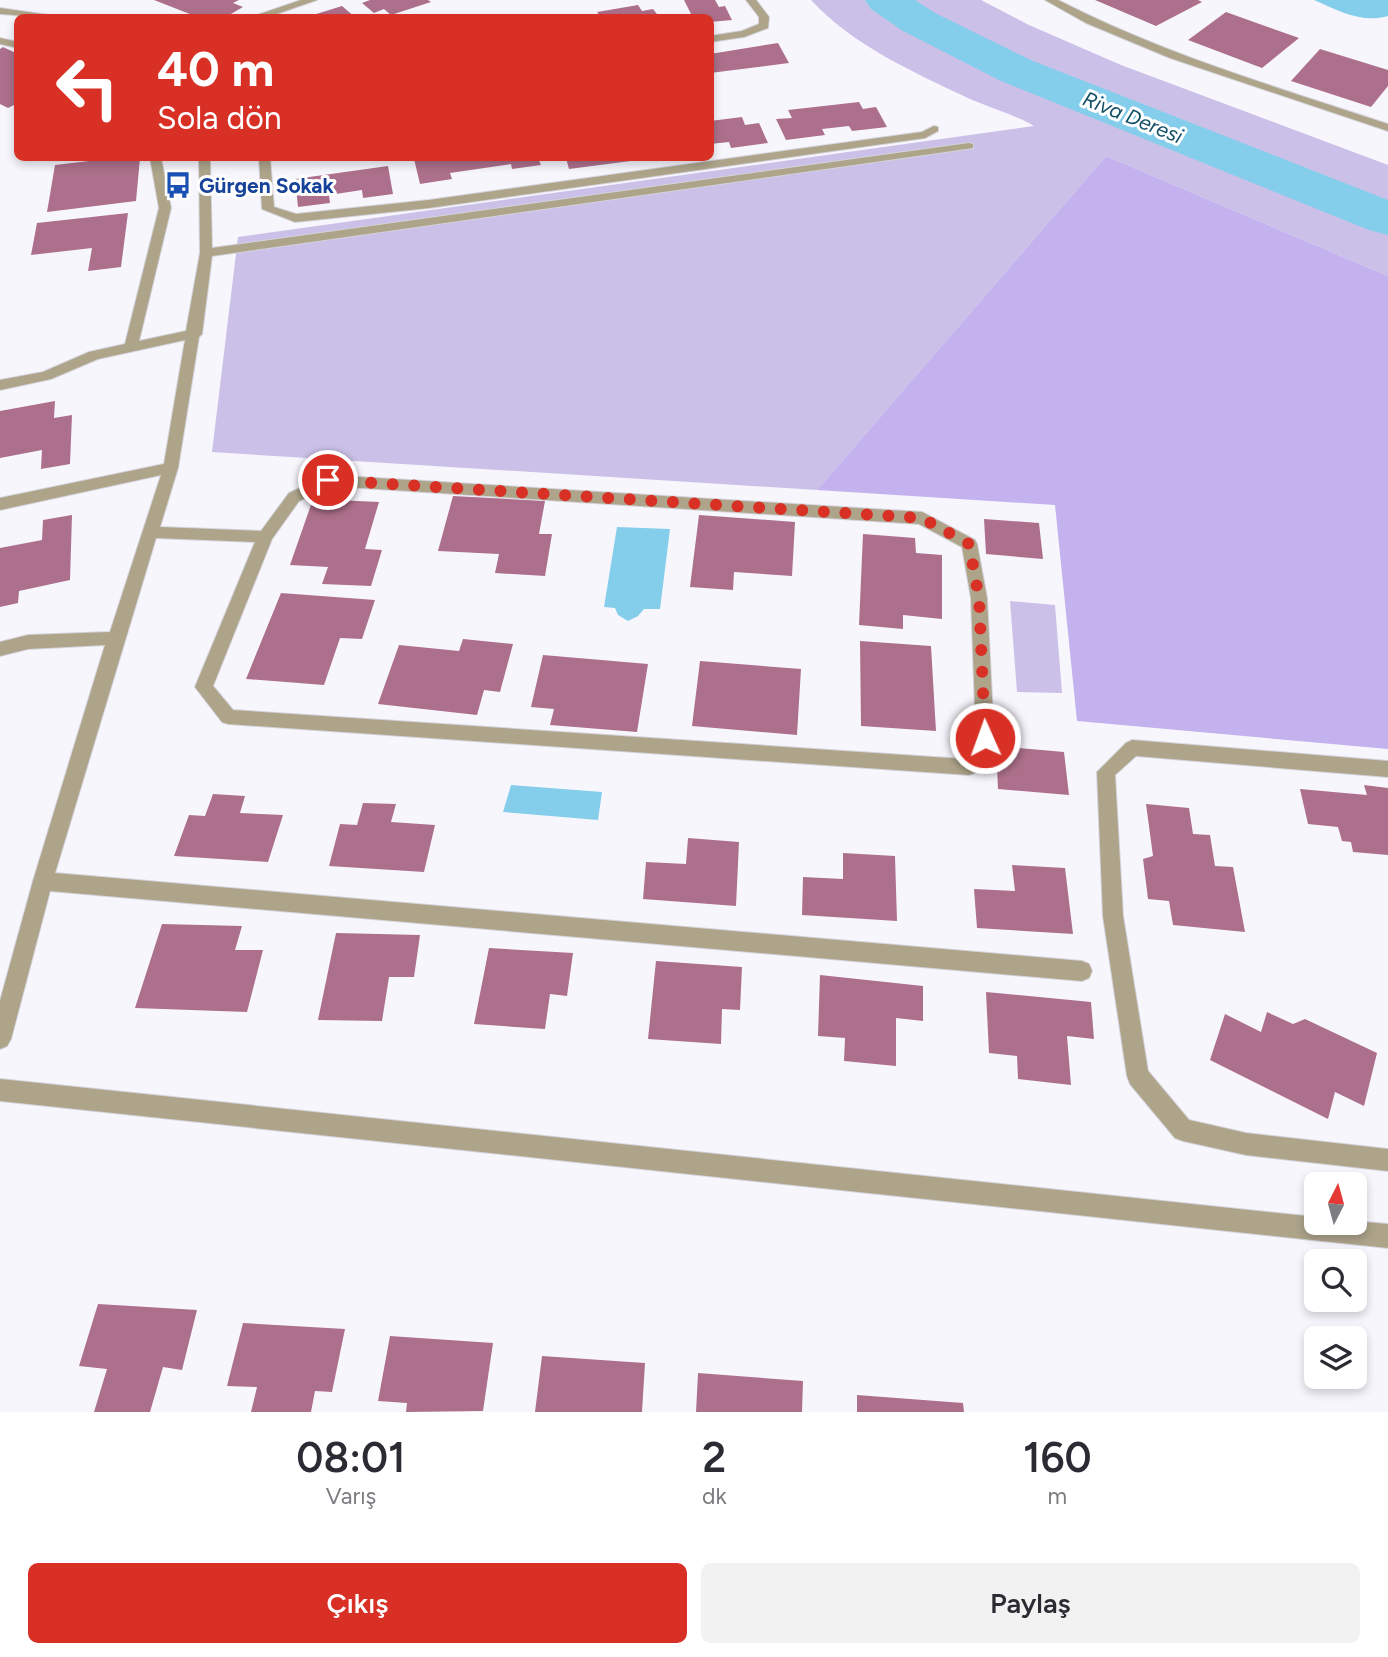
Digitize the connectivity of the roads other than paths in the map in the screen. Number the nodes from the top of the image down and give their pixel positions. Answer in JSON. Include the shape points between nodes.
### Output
{"nodes":[{"id":1,"x":263,"y":0,"type":"edge"},
{"id":2,"x":312,"y":0,"type":"edge"},
{"id":3,"x":751,"y":0,"type":"edge"},
{"id":4,"x":1050,"y":0,"type":"edge"},
{"id":5,"x":0,"y":11,"type":"edge"},
{"id":6,"x":277,"y":11,"type":"junction"},
{"id":7,"x":21,"y":14,"type":"edge"},
{"id":8,"x":267,"y":14,"type":"edge"},
{"id":9,"x":714,"y":38,"type":"edge"},
{"id":10,"x":1388,"y":128,"type":"edge"},
{"id":11,"x":934,"y":129,"type":"dead end"},
{"id":12,"x":969,"y":146,"type":"dead end"},
{"id":13,"x":156,"y":161,"type":"edge"},
{"id":14,"x":204,"y":161,"type":"edge"},
{"id":15,"x":264,"y":161,"type":"edge"},
{"id":16,"x":206,"y":253,"type":"junction"},
{"id":17,"x":195,"y":334,"type":"junction"},
{"id":18,"x":131,"y":348,"type":"junction"},
{"id":19,"x":0,"y":385,"type":"edge"},
{"id":20,"x":171,"y":468,"type":"junction"},
{"id":21,"x":0,"y":504,"type":"edge"},
{"id":22,"x":151,"y":532,"type":"junction"},
{"id":23,"x":265,"y":537,"type":"junction"},
{"id":24,"x":116,"y":638,"type":"junction"},
{"id":25,"x":0,"y":649,"type":"edge"},
{"id":26,"x":1388,"y":769,"type":"edge"},
{"id":27,"x":43,"y":881,"type":"junction"},
{"id":28,"x":1082,"y":971,"type":"dead end"},
{"id":29,"x":0,"y":1039,"type":"edge"},
{"id":30,"x":0,"y":1090,"type":"edge"},
{"id":31,"x":1388,"y":1160,"type":"edge"},
{"id":32,"x":1388,"y":1236,"type":"edge"}],
"edges":[{"from":1,"to":6,"type":"street"},
{"from":2,"to":6,"type":"street"},
{"from":3,"to":9,"type":"street","via":[[764,17],[764,26]]},
{"from":4,"to":10,"type":"street","via":[[1094,24],[1207,67]]},
{"from":5,"to":7,"type":"street"},
{"from":6,"to":8,"type":"street"},
{"from":11,"to":15,"type":"street","via":[[925,135],[429,204],[295,218],[268,209]]},
{"from":12,"to":16,"type":"street"},
{"from":13,"to":18,"type":"street","via":[[165,208]]},
{"from":14,"to":16,"type":"street"},
{"from":16,"to":17,"type":"street"},
{"from":17,"to":18,"type":"street"},
{"from":17,"to":20,"type":"street"},
{"from":18,"to":19,"type":"street","via":[[94,355],[46,376]]},
{"from":20,"to":21,"type":"street"},
{"from":20,"to":22,"type":"street"},
{"from":22,"to":23,"type":"street"},
{"from":22,"to":24,"type":"street"},
{"from":23,"to":23,"type":"street","via":[[294,497],[328,480],[922,518],[969,544],[979,598],[985,738],[969,767],[228,718],[204,687]]},
{"from":24,"to":25,"type":"street","via":[[28,642]]},
{"from":24,"to":27,"type":"street"},
{"from":26,"to":31,"type":"street","via":[[1132,748],[1106,772],[1113,916],[1138,1076],[1183,1130],[1245,1144]]},
{"from":27,"to":28,"type":"street"},
{"from":27,"to":29,"type":"street"},
{"from":30,"to":32,"type":"street"}]}
